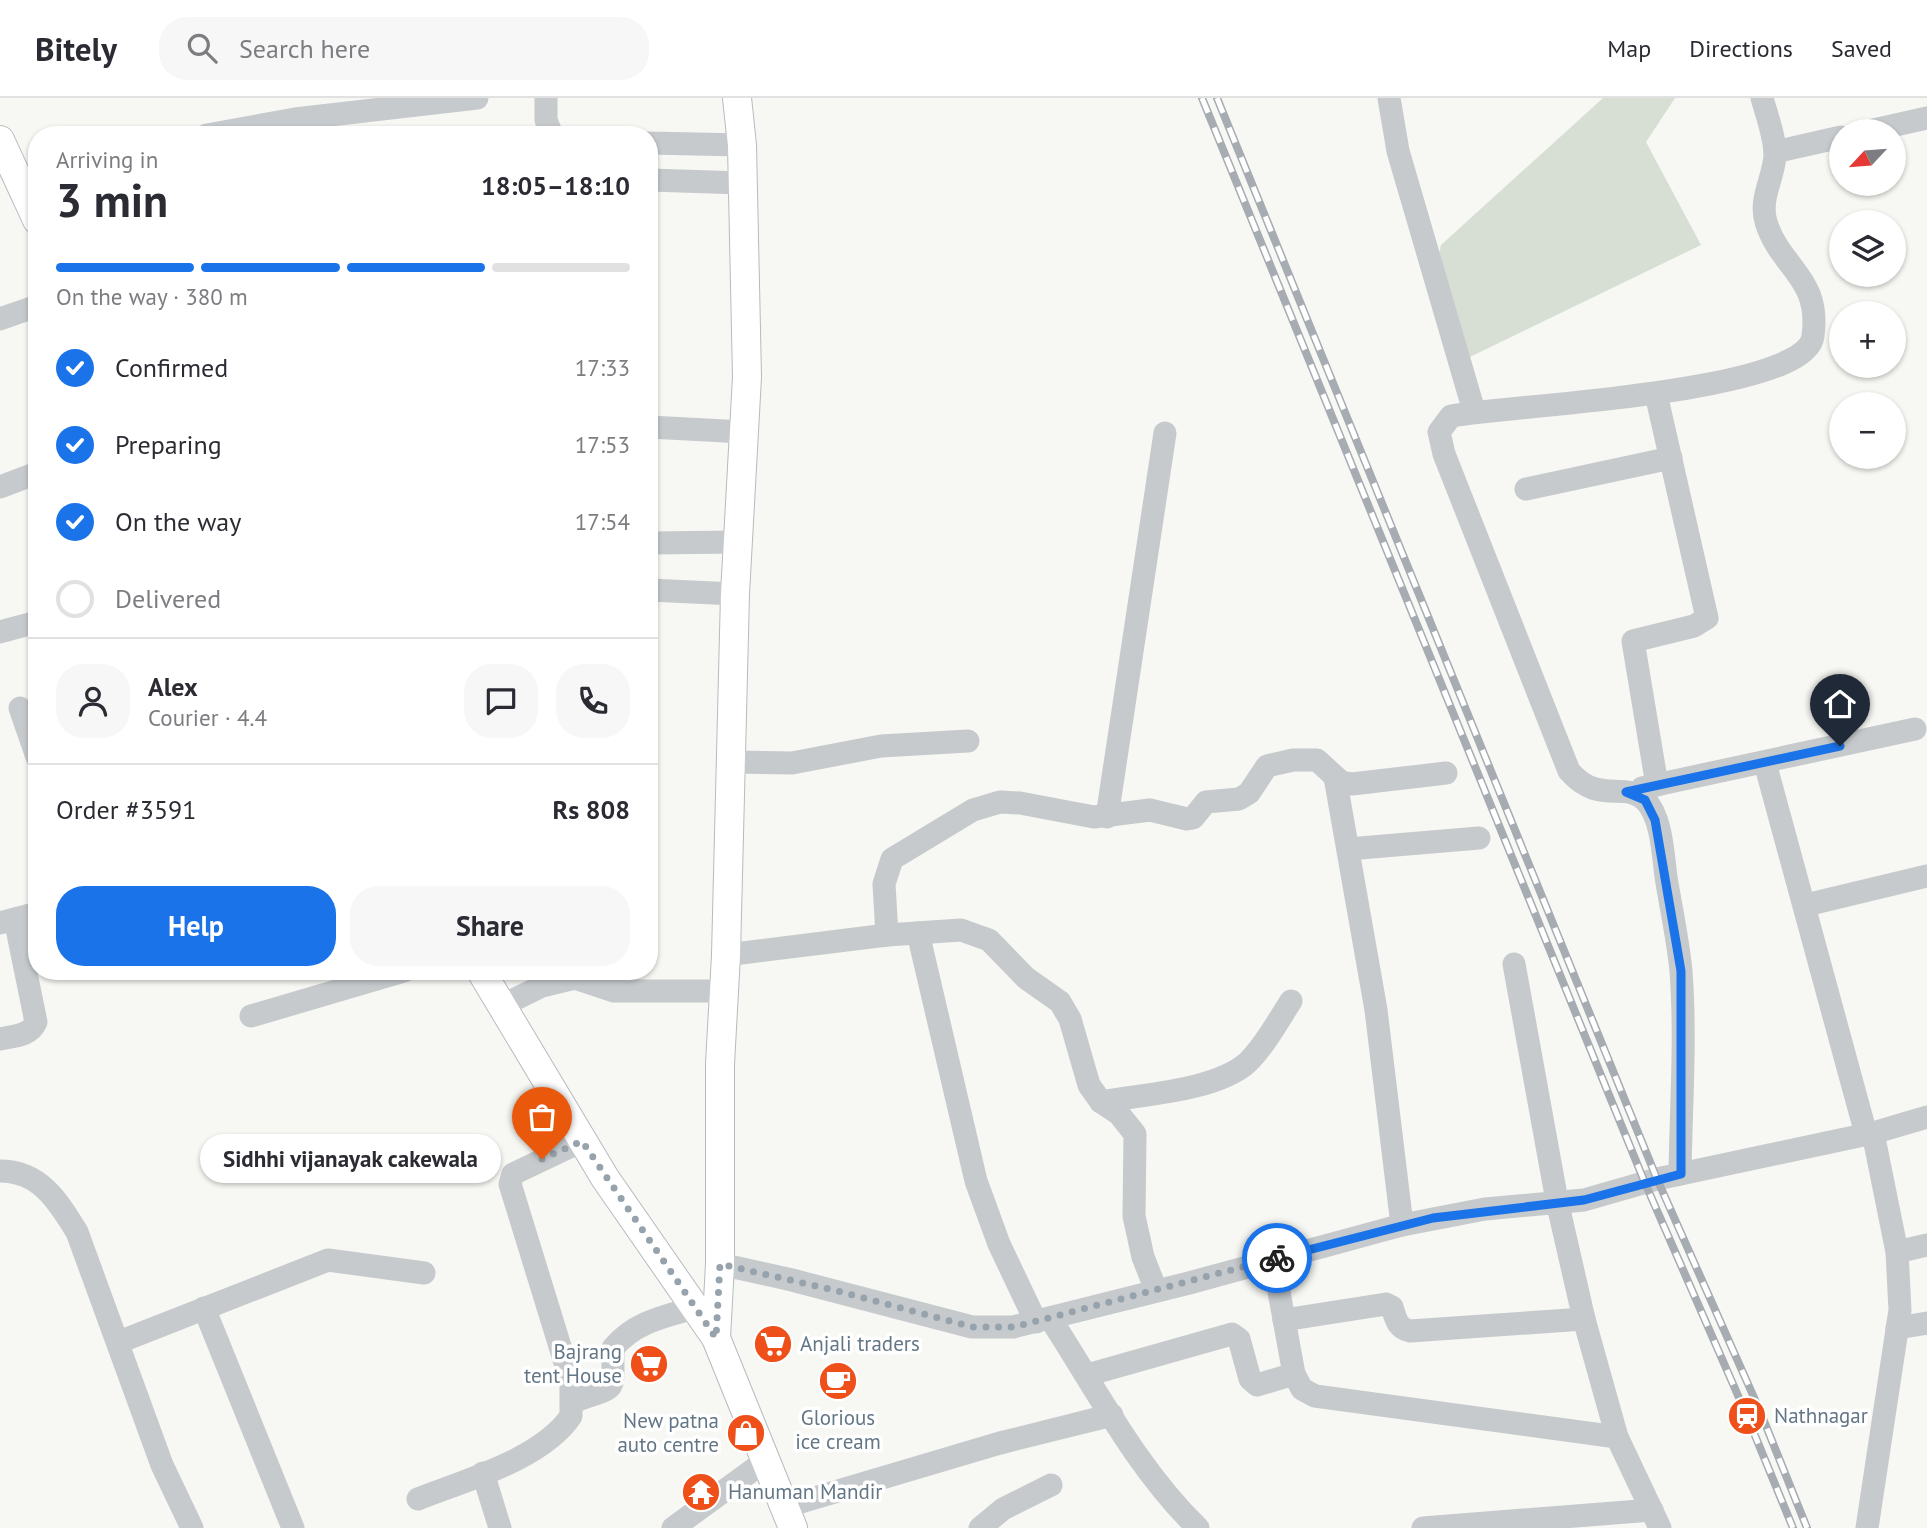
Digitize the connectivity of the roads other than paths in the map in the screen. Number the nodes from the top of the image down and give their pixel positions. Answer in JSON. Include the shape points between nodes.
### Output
{"nodes":[{"id":1,"x":477,"y":98,"type":"edge"},
{"id":2,"x":546,"y":98,"type":"edge"},
{"id":3,"x":737,"y":98,"type":"edge"},
{"id":4,"x":1389,"y":98,"type":"edge"},
{"id":5,"x":1762,"y":98,"type":"edge"},
{"id":6,"x":293,"y":108,"type":"edge"},
{"id":7,"x":1927,"y":118,"type":"edge"},
{"id":8,"x":1906,"y":123,"type":"edge"},
{"id":9,"x":236,"y":126,"type":"edge"},
{"id":10,"x":548,"y":126,"type":"edge"},
{"id":11,"x":0,"y":140,"type":"edge"},
{"id":12,"x":1829,"y":140,"type":"edge"},
{"id":13,"x":658,"y":143,"type":"edge"},
{"id":14,"x":742,"y":145,"type":"junction"},
{"id":15,"x":1775,"y":152,"type":"junction"},
{"id":16,"x":27,"y":175,"type":"edge"},
{"id":17,"x":658,"y":180,"type":"edge"},
{"id":18,"x":743,"y":183,"type":"junction"},
{"id":19,"x":28,"y":309,"type":"edge"},
{"id":20,"x":0,"y":319,"type":"edge"},
{"id":21,"x":1656,"y":394,"type":"junction"},
{"id":22,"x":1474,"y":411,"type":"junction"},
{"id":23,"x":658,"y":427,"type":"edge"},
{"id":24,"x":744,"y":432,"type":"junction"},
{"id":25,"x":1165,"y":433,"type":"dead end"},
{"id":26,"x":1671,"y":458,"type":"junction"},
{"id":27,"x":28,"y":476,"type":"edge"},
{"id":28,"x":0,"y":487,"type":"edge"},
{"id":29,"x":1526,"y":489,"type":"dead end"},
{"id":30,"x":738,"y":542,"type":"junction"},
{"id":31,"x":658,"y":543,"type":"edge"},
{"id":32,"x":658,"y":590,"type":"edge"},
{"id":33,"x":735,"y":594,"type":"junction"},
{"id":34,"x":28,"y":624,"type":"edge"},
{"id":35,"x":0,"y":632,"type":"edge"},
{"id":36,"x":20,"y":708,"type":"dead end"},
{"id":37,"x":1915,"y":729,"type":"dead end"},
{"id":38,"x":28,"y":731,"type":"edge"},
{"id":39,"x":968,"y":741,"type":"dead end"},
{"id":40,"x":731,"y":762,"type":"junction"},
{"id":41,"x":1765,"y":763,"type":"junction"},
{"id":42,"x":1446,"y":773,"type":"dead end"},
{"id":43,"x":1335,"y":777,"type":"junction"},
{"id":44,"x":1657,"y":785,"type":"junction"},
{"id":45,"x":1626,"y":792,"type":"junction"},
{"id":46,"x":1107,"y":817,"type":"junction"},
{"id":47,"x":1479,"y":838,"type":"dead end"},
{"id":48,"x":1348,"y":849,"type":"junction"},
{"id":49,"x":1927,"y":876,"type":"edge"},
{"id":50,"x":1806,"y":905,"type":"junction"},
{"id":51,"x":17,"y":918,"type":"edge"},
{"id":52,"x":918,"y":933,"type":"junction"},
{"id":53,"x":887,"y":935,"type":"junction"},
{"id":54,"x":726,"y":955,"type":"junction"},
{"id":55,"x":1514,"y":964,"type":"dead end"},
{"id":56,"x":28,"y":978,"type":"edge"},
{"id":57,"x":28,"y":980,"type":"edge"},
{"id":58,"x":373,"y":980,"type":"edge"},
{"id":59,"x":486,"y":980,"type":"edge"},
{"id":60,"x":567,"y":980,"type":"edge"},
{"id":61,"x":581,"y":980,"type":"edge"},
{"id":62,"x":725,"y":991,"type":"junction"},
{"id":63,"x":1291,"y":1001,"type":"dead end"},
{"id":64,"x":501,"y":1006,"type":"junction"},
{"id":65,"x":251,"y":1016,"type":"dead end"},
{"id":66,"x":0,"y":1039,"type":"edge"},
{"id":67,"x":1101,"y":1102,"type":"junction"},
{"id":68,"x":1927,"y":1117,"type":"edge"},
{"id":69,"x":1869,"y":1134,"type":"junction"},
{"id":70,"x":582,"y":1141,"type":"junction"},
{"id":71,"x":0,"y":1171,"type":"edge"},
{"id":72,"x":1681,"y":1174,"type":"junction"},
{"id":73,"x":1557,"y":1201,"type":"junction"},
{"id":74,"x":1402,"y":1225,"type":"junction"},
{"id":75,"x":1927,"y":1245,"type":"edge"},
{"id":76,"x":1897,"y":1252,"type":"junction"},
{"id":77,"x":1273,"y":1259,"type":"junction"},
{"id":78,"x":720,"y":1264,"type":"junction"},
{"id":79,"x":424,"y":1273,"type":"dead end"},
{"id":80,"x":1156,"y":1290,"type":"junction"},
{"id":81,"x":204,"y":1308,"type":"junction"},
{"id":82,"x":694,"y":1308,"type":"junction"},
{"id":83,"x":1043,"y":1320,"type":"junction"},
{"id":84,"x":1284,"y":1320,"type":"junction"},
{"id":85,"x":1584,"y":1320,"type":"junction"},
{"id":86,"x":1927,"y":1323,"type":"edge"},
{"id":87,"x":1897,"y":1328,"type":"junction"},
{"id":88,"x":716,"y":1338,"type":"junction"},
{"id":89,"x":119,"y":1342,"type":"junction"},
{"id":90,"x":1294,"y":1374,"type":"junction"},
{"id":91,"x":1087,"y":1375,"type":"junction"},
{"id":92,"x":573,"y":1402,"type":"junction"},
{"id":93,"x":1112,"y":1415,"type":"junction"},
{"id":94,"x":1617,"y":1437,"type":"junction"},
{"id":95,"x":765,"y":1461,"type":"junction"},
{"id":96,"x":483,"y":1473,"type":"junction"},
{"id":97,"x":1051,"y":1485,"type":"dead end"},
{"id":98,"x":418,"y":1499,"type":"dead end"},
{"id":99,"x":788,"y":1518,"type":"edge"},
{"id":100,"x":1656,"y":1519,"type":"edge"},
{"id":101,"x":1451,"y":1527,"type":"edge"},
{"id":102,"x":192,"y":1528,"type":"edge"},
{"id":103,"x":293,"y":1528,"type":"edge"},
{"id":104,"x":500,"y":1528,"type":"edge"},
{"id":105,"x":673,"y":1528,"type":"edge"},
{"id":106,"x":980,"y":1528,"type":"edge"},
{"id":107,"x":1198,"y":1528,"type":"edge"},
{"id":108,"x":1423,"y":1528,"type":"edge"},
{"id":109,"x":1867,"y":1528,"type":"edge"}],
"edges":[{"from":1,"to":6,"type":"street"},
{"from":2,"to":10,"type":"street"},
{"from":3,"to":14,"type":"main road"},
{"from":4,"to":22,"type":"street","via":[[1402,163]]},
{"from":5,"to":15,"type":"street"},
{"from":6,"to":9,"type":"street"},
{"from":7,"to":8,"type":"street"},
{"from":11,"to":16,"type":"main road"},
{"from":12,"to":15,"type":"street"},
{"from":13,"to":14,"type":"street"},
{"from":14,"to":18,"type":"main road"},
{"from":15,"to":21,"type":"street","via":[[1773,175],[1763,201],[1766,221],[1776,244],[1808,286],[1814,338],[1807,353],[1773,369]]},
{"from":17,"to":18,"type":"street"},
{"from":18,"to":24,"type":"main road"},
{"from":19,"to":20,"type":"street"},
{"from":21,"to":22,"type":"street"},
{"from":21,"to":26,"type":"street"},
{"from":22,"to":45,"type":"street","via":[[1451,416],[1439,432],[1444,454],[1569,772],[1582,786],[1598,792]]},
{"from":23,"to":24,"type":"street"},
{"from":24,"to":30,"type":"main road"},
{"from":25,"to":46,"type":"street"},
{"from":26,"to":29,"type":"street"},
{"from":26,"to":44,"type":"street","via":[[1707,618],[1694,626],[1633,641]]},
{"from":27,"to":28,"type":"street"},
{"from":30,"to":31,"type":"street"},
{"from":30,"to":33,"type":"main road"},
{"from":32,"to":33,"type":"street"},
{"from":33,"to":40,"type":"main road"},
{"from":34,"to":35,"type":"street"},
{"from":36,"to":38,"type":"street"},
{"from":37,"to":41,"type":"street"},
{"from":39,"to":40,"type":"street","via":[[881,746],[792,763]]},
{"from":40,"to":54,"type":"main road"},
{"from":41,"to":44,"type":"street"},
{"from":41,"to":50,"type":"street"},
{"from":42,"to":43,"type":"street","via":[[1352,784]]},
{"from":43,"to":46,"type":"street","via":[[1317,760],[1293,760],[1267,766],[1249,793],[1239,799],[1206,802],[1193,818],[1150,810]]},
{"from":43,"to":48,"type":"street"},
{"from":44,"to":45,"type":"street"},
{"from":45,"to":72,"type":"street","via":[[1645,800],[1655,820],[1681,971]]},
{"from":46,"to":53,"type":"street","via":[[1020,803],[1000,802],[973,810],[892,859],[884,884]]},
{"from":47,"to":48,"type":"street"},
{"from":48,"to":74,"type":"street","via":[[1376,1010]]},
{"from":49,"to":50,"type":"street"},
{"from":50,"to":69,"type":"street"},
{"from":51,"to":56,"type":"street"},
{"from":52,"to":53,"type":"street"},
{"from":52,"to":67,"type":"street","via":[[961,930],[989,940],[1026,978],[1060,1002],[1070,1019],[1089,1085]]},
{"from":52,"to":83,"type":"street","via":[[976,1181],[999,1244]]},
{"from":53,"to":54,"type":"street"},
{"from":54,"to":62,"type":"main road"},
{"from":55,"to":73,"type":"street"},
{"from":57,"to":66,"type":"street","via":[[36,1022],[33,1029]]},
{"from":58,"to":65,"type":"street"},
{"from":59,"to":64,"type":"main road"},
{"from":60,"to":64,"type":"street","via":[[542,986]]},
{"from":61,"to":62,"type":"street","via":[[614,991]]},
{"from":62,"to":78,"type":"main road","via":[[720,1064]]},
{"from":63,"to":67,"type":"street","via":[[1238,1070],[1203,1084]]},
{"from":64,"to":70,"type":"main road"},
{"from":67,"to":80,"type":"street","via":[[1119,1114],[1135,1134],[1136,1226]]},
{"from":68,"to":69,"type":"street"},
{"from":69,"to":72,"type":"street"},
{"from":69,"to":76,"type":"street"},
{"from":70,"to":82,"type":"main road"},
{"from":70,"to":92,"type":"street","via":[[522,1168],[513,1174],[510,1184],[571,1382]]},
{"from":71,"to":89,"type":"street","via":[[41,1182],[60,1203],[77,1232]]},
{"from":72,"to":73,"type":"street","via":[[1584,1200]]},
{"from":73,"to":74,"type":"street"},
{"from":73,"to":85,"type":"street"},
{"from":74,"to":77,"type":"street"},
{"from":75,"to":76,"type":"street"},
{"from":76,"to":87,"type":"street","via":[[1901,1283]]},
{"from":77,"to":80,"type":"street"},
{"from":77,"to":84,"type":"street"},
{"from":78,"to":83,"type":"street","via":[[972,1327],[1013,1327]]},
{"from":78,"to":88,"type":"main road"},
{"from":79,"to":81,"type":"street","via":[[328,1259]]},
{"from":80,"to":83,"type":"street"},
{"from":81,"to":89,"type":"street"},
{"from":81,"to":103,"type":"street"},
{"from":82,"to":88,"type":"main road"},
{"from":82,"to":92,"type":"street","via":[[638,1325],[624,1335],[613,1348],[615,1382]]},
{"from":83,"to":91,"type":"street"},
{"from":84,"to":85,"type":"street","via":[[1386,1304],[1392,1307],[1396,1323],[1410,1331]]},
{"from":84,"to":90,"type":"street"},
{"from":85,"to":94,"type":"street"},
{"from":86,"to":87,"type":"street"},
{"from":87,"to":109,"type":"street"},
{"from":88,"to":95,"type":"main road"},
{"from":89,"to":102,"type":"street","via":[[162,1465]]},
{"from":90,"to":91,"type":"street","via":[[1257,1385],[1250,1378],[1239,1339],[1232,1334]]},
{"from":90,"to":94,"type":"street","via":[[1302,1389],[1335,1400]]},
{"from":91,"to":93,"type":"street"},
{"from":92,"to":96,"type":"street","via":[[571,1416],[549,1441]]},
{"from":93,"to":99,"type":"street","via":[[1000,1443]]},
{"from":93,"to":107,"type":"street","via":[[1168,1497]]},
{"from":94,"to":100,"type":"street"},
{"from":95,"to":99,"type":"main road"},
{"from":95,"to":105,"type":"street"},
{"from":96,"to":98,"type":"street"},
{"from":96,"to":104,"type":"street"},
{"from":97,"to":106,"type":"street","via":[[1003,1509]]},
{"from":100,"to":101,"type":"street"},
{"from":101,"to":108,"type":"street"}]}
